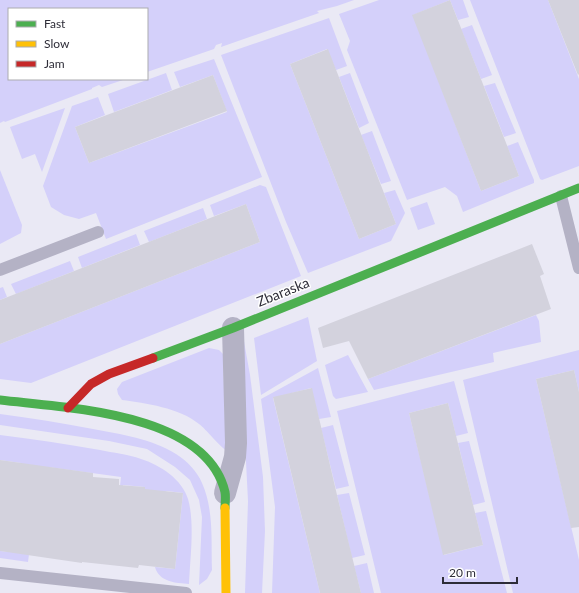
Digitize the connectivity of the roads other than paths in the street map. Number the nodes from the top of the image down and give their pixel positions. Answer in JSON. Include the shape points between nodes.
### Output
{"nodes":[{"id":1,"x":579,"y":188,"type":"edge"},
{"id":2,"x":561,"y":196,"type":"junction"},
{"id":3,"x":98,"y":232,"type":"dead end"},
{"id":4,"x":579,"y":268,"type":"edge"},
{"id":5,"x":0,"y":270,"type":"edge"},
{"id":6,"x":233,"y":328,"type":"junction"},
{"id":7,"x":0,"y":400,"type":"edge"},
{"id":8,"x":68,"y":408,"type":"junction"},
{"id":9,"x":226,"y":493,"type":"junction"},
{"id":10,"x":0,"y":573,"type":"edge"},
{"id":11,"x":186,"y":593,"type":"edge"},
{"id":12,"x":226,"y":593,"type":"edge"}],
"edges":[{"from":1,"to":2,"type":"street","name":"Zbaraska"},
{"from":2,"to":4,"type":"lane"},
{"from":2,"to":6,"type":"street","name":"Zbaraska"},
{"from":3,"to":5,"type":"lane"},
{"from":6,"to":8,"type":"street","name":"Zbaraska","via":[[109,374],[91,384]]},
{"from":6,"to":9,"type":"street","via":[[236,443]]},
{"from":7,"to":8,"type":"street"},
{"from":8,"to":9,"type":"street","via":[[139,421],[174,434],[203,455],[217,472]]},
{"from":9,"to":12,"type":"street"},
{"from":10,"to":11,"type":"lane"}]}
